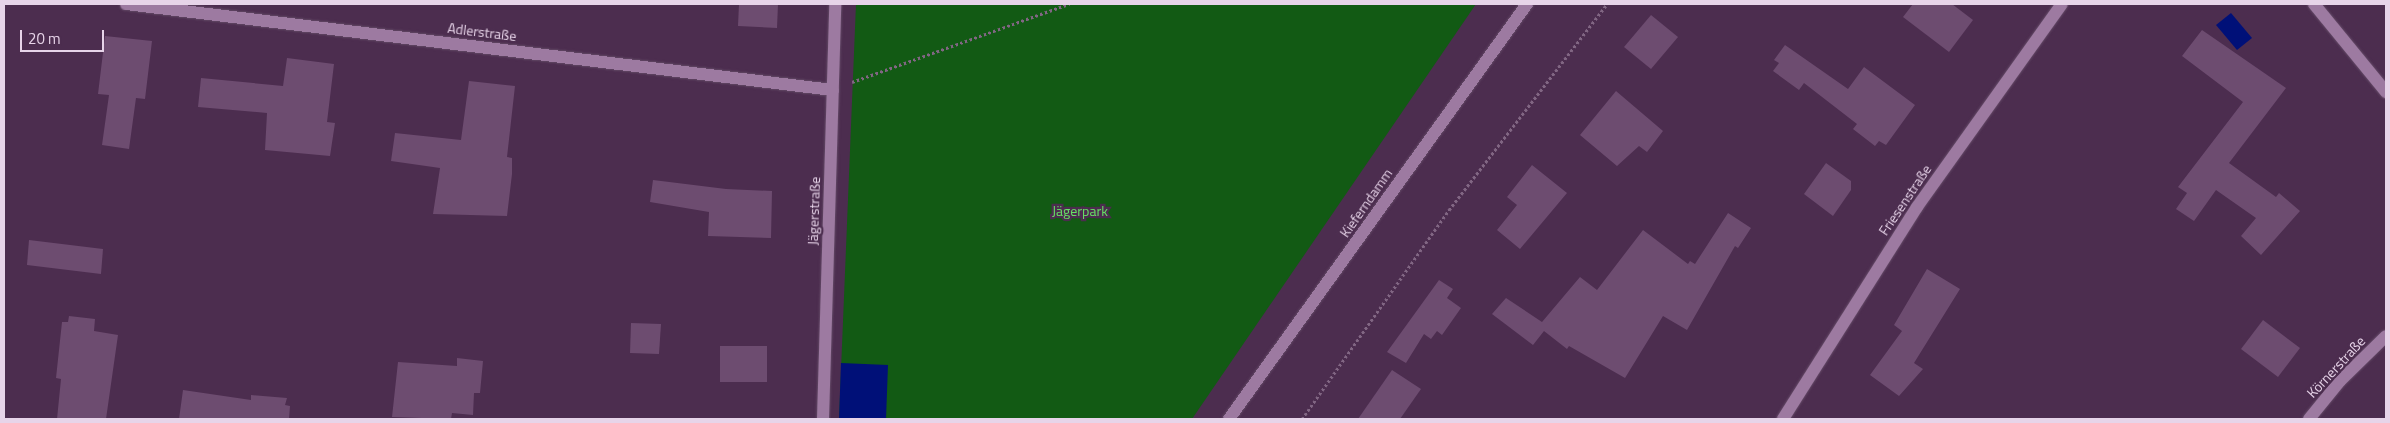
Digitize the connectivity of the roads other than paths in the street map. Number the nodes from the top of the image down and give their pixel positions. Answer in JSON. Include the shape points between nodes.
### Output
{"nodes":[{"id":1,"x":126,"y":4,"type":"edge"},
{"id":2,"x":836,"y":4,"type":"edge"},
{"id":3,"x":1526,"y":4,"type":"edge"},
{"id":4,"x":2062,"y":4,"type":"edge"},
{"id":5,"x":2314,"y":4,"type":"edge"},
{"id":6,"x":833,"y":90,"type":"junction"},
{"id":7,"x":2386,"y":92,"type":"edge"},
{"id":8,"x":2386,"y":336,"type":"edge"},
{"id":9,"x":823,"y":419,"type":"edge"},
{"id":10,"x":1230,"y":419,"type":"edge"},
{"id":11,"x":1783,"y":419,"type":"edge"},
{"id":12,"x":2309,"y":419,"type":"edge"}],
"edges":[{"from":1,"to":6,"type":"street","name":"Adlerstraße"},
{"from":2,"to":6,"type":"street","name":"Jägerstraße"},
{"from":3,"to":10,"type":"street","name":"Kieferndamm"},
{"from":4,"to":11,"type":"street","name":"Friesenstraße","via":[[1917,207]]},
{"from":5,"to":7,"type":"street"},
{"from":6,"to":9,"type":"street","name":"Jägerstraße"},
{"from":8,"to":12,"type":"street","name":"Körnerstraße","via":[[2340,381]]}]}
